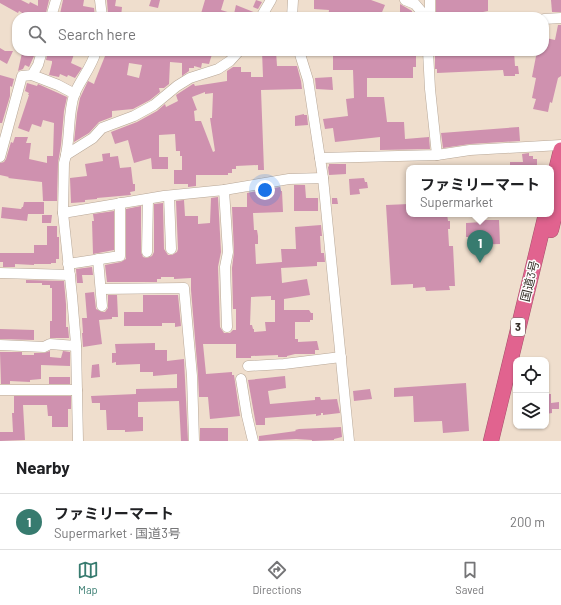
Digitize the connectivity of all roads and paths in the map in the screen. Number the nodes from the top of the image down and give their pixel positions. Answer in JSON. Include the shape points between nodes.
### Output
{"nodes":[{"id":1,"x":56,"y":0,"type":"edge"},
{"id":2,"x":100,"y":0,"type":"edge"},
{"id":3,"x":271,"y":0,"type":"edge"},
{"id":4,"x":292,"y":0,"type":"edge"},
{"id":5,"x":405,"y":0,"type":"edge"},
{"id":6,"x":430,"y":0,"type":"edge"},
{"id":7,"x":52,"y":12,"type":"edge"},
{"id":8,"x":101,"y":12,"type":"edge"},
{"id":9,"x":264,"y":12,"type":"edge"},
{"id":10,"x":292,"y":12,"type":"edge"},
{"id":11,"x":422,"y":12,"type":"edge"},
{"id":12,"x":430,"y":12,"type":"edge"},
{"id":13,"x":561,"y":18,"type":"edge"},
{"id":14,"x":549,"y":19,"type":"edge"},
{"id":15,"x":41,"y":56,"type":"edge"},
{"id":16,"x":94,"y":56,"type":"edge"},
{"id":17,"x":234,"y":56,"type":"edge"},
{"id":18,"x":301,"y":56,"type":"edge"},
{"id":19,"x":428,"y":56,"type":"edge"},
{"id":20,"x":32,"y":75,"type":"junction"},
{"id":21,"x":75,"y":94,"type":"junction"},
{"id":22,"x":561,"y":145,"type":"edge"},
{"id":23,"x":561,"y":150,"type":"edge"},
{"id":24,"x":66,"y":155,"type":"junction"},
{"id":25,"x":437,"y":155,"type":"junction"},
{"id":26,"x":0,"y":157,"type":"edge"},
{"id":27,"x":320,"y":158,"type":"junction"},
{"id":28,"x":323,"y":178,"type":"junction"},
{"id":29,"x":554,"y":179,"type":"edge"},
{"id":30,"x":561,"y":188,"type":"edge"},
{"id":31,"x":224,"y":190,"type":"junction"},
{"id":32,"x":169,"y":196,"type":"junction"},
{"id":33,"x":148,"y":199,"type":"junction"},
{"id":34,"x":120,"y":203,"type":"junction"},
{"id":35,"x":63,"y":213,"type":"junction"},
{"id":36,"x":545,"y":217,"type":"edge"},
{"id":37,"x":171,"y":249,"type":"dead end"},
{"id":38,"x":147,"y":252,"type":"dead end"},
{"id":39,"x":98,"y":259,"type":"junction"},
{"id":40,"x":68,"y":264,"type":"junction"},
{"id":41,"x":0,"y":274,"type":"edge"},
{"id":42,"x":70,"y":275,"type":"junction"},
{"id":43,"x":101,"y":289,"type":"junction"},
{"id":44,"x":102,"y":306,"type":"dead end"},
{"id":45,"x":227,"y":327,"type":"dead end"},
{"id":46,"x":0,"y":345,"type":"edge"},
{"id":47,"x":76,"y":346,"type":"junction"},
{"id":48,"x":521,"y":357,"type":"edge"},
{"id":49,"x":341,"y":358,"type":"junction"},
{"id":50,"x":248,"y":366,"type":"dead end"},
{"id":51,"x":241,"y":379,"type":"dead end"},
{"id":52,"x":0,"y":390,"type":"edge"},
{"id":53,"x":77,"y":390,"type":"junction"},
{"id":54,"x":513,"y":390,"type":"edge"},
{"id":55,"x":78,"y":441,"type":"edge"},
{"id":56,"x":194,"y":441,"type":"edge"},
{"id":57,"x":253,"y":441,"type":"edge"},
{"id":58,"x":349,"y":441,"type":"edge"},
{"id":59,"x":491,"y":441,"type":"edge"},
{"id":60,"x":502,"y":441,"type":"edge"}],
"edges":[{"from":1,"to":7,"type":"street"},
{"from":2,"to":8,"type":"street"},
{"from":3,"to":9,"type":"street"},
{"from":4,"to":10,"type":"street"},
{"from":5,"to":11,"type":"street","via":[[415,4]]},
{"from":6,"to":12,"type":"street"},
{"from":13,"to":14,"type":"street"},
{"from":15,"to":20,"type":"street"},
{"from":16,"to":21,"type":"street"},
{"from":17,"to":24,"type":"street","via":[[218,69],[190,78],[177,86],[154,106],[102,128],[93,138]]},
{"from":18,"to":27,"type":"street","via":[[308,80]]},
{"from":19,"to":25,"type":"street"},
{"from":20,"to":21,"type":"street"},
{"from":20,"to":26,"type":"street","via":[[22,76]]},
{"from":21,"to":24,"type":"street"},
{"from":22,"to":25,"type":"street","via":[[470,150]]},
{"from":23,"to":29,"type":"highway"},
{"from":24,"to":35,"type":"street"},
{"from":25,"to":27,"type":"street"},
{"from":27,"to":28,"type":"street"},
{"from":28,"to":31,"type":"street","via":[[289,179]]},
{"from":28,"to":49,"type":"street"},
{"from":30,"to":48,"type":"highway","name":"国道3号","number":"3"},
{"from":31,"to":32,"type":"street"},
{"from":31,"to":45,"type":"street","via":[[228,252],[224,267]]},
{"from":32,"to":33,"type":"street"},
{"from":32,"to":37,"type":"street"},
{"from":33,"to":34,"type":"street"},
{"from":33,"to":38,"type":"street"},
{"from":34,"to":35,"type":"street"},
{"from":34,"to":39,"type":"street","via":[[120,256]]},
{"from":35,"to":40,"type":"street"},
{"from":36,"to":59,"type":"highway","name":"国道3号","number":"3"},
{"from":39,"to":40,"type":"street"},
{"from":39,"to":43,"type":"street"},
{"from":40,"to":42,"type":"street"},
{"from":41,"to":42,"type":"street"},
{"from":42,"to":47,"type":"street"},
{"from":43,"to":44,"type":"street"},
{"from":43,"to":56,"type":"street","via":[[184,288],[192,376]]},
{"from":46,"to":47,"type":"street"},
{"from":47,"to":53,"type":"street"},
{"from":49,"to":50,"type":"street"},
{"from":49,"to":58,"type":"street"},
{"from":51,"to":57,"type":"street"},
{"from":52,"to":53,"type":"street"},
{"from":53,"to":55,"type":"street"},
{"from":54,"to":60,"type":"highway"}]}
